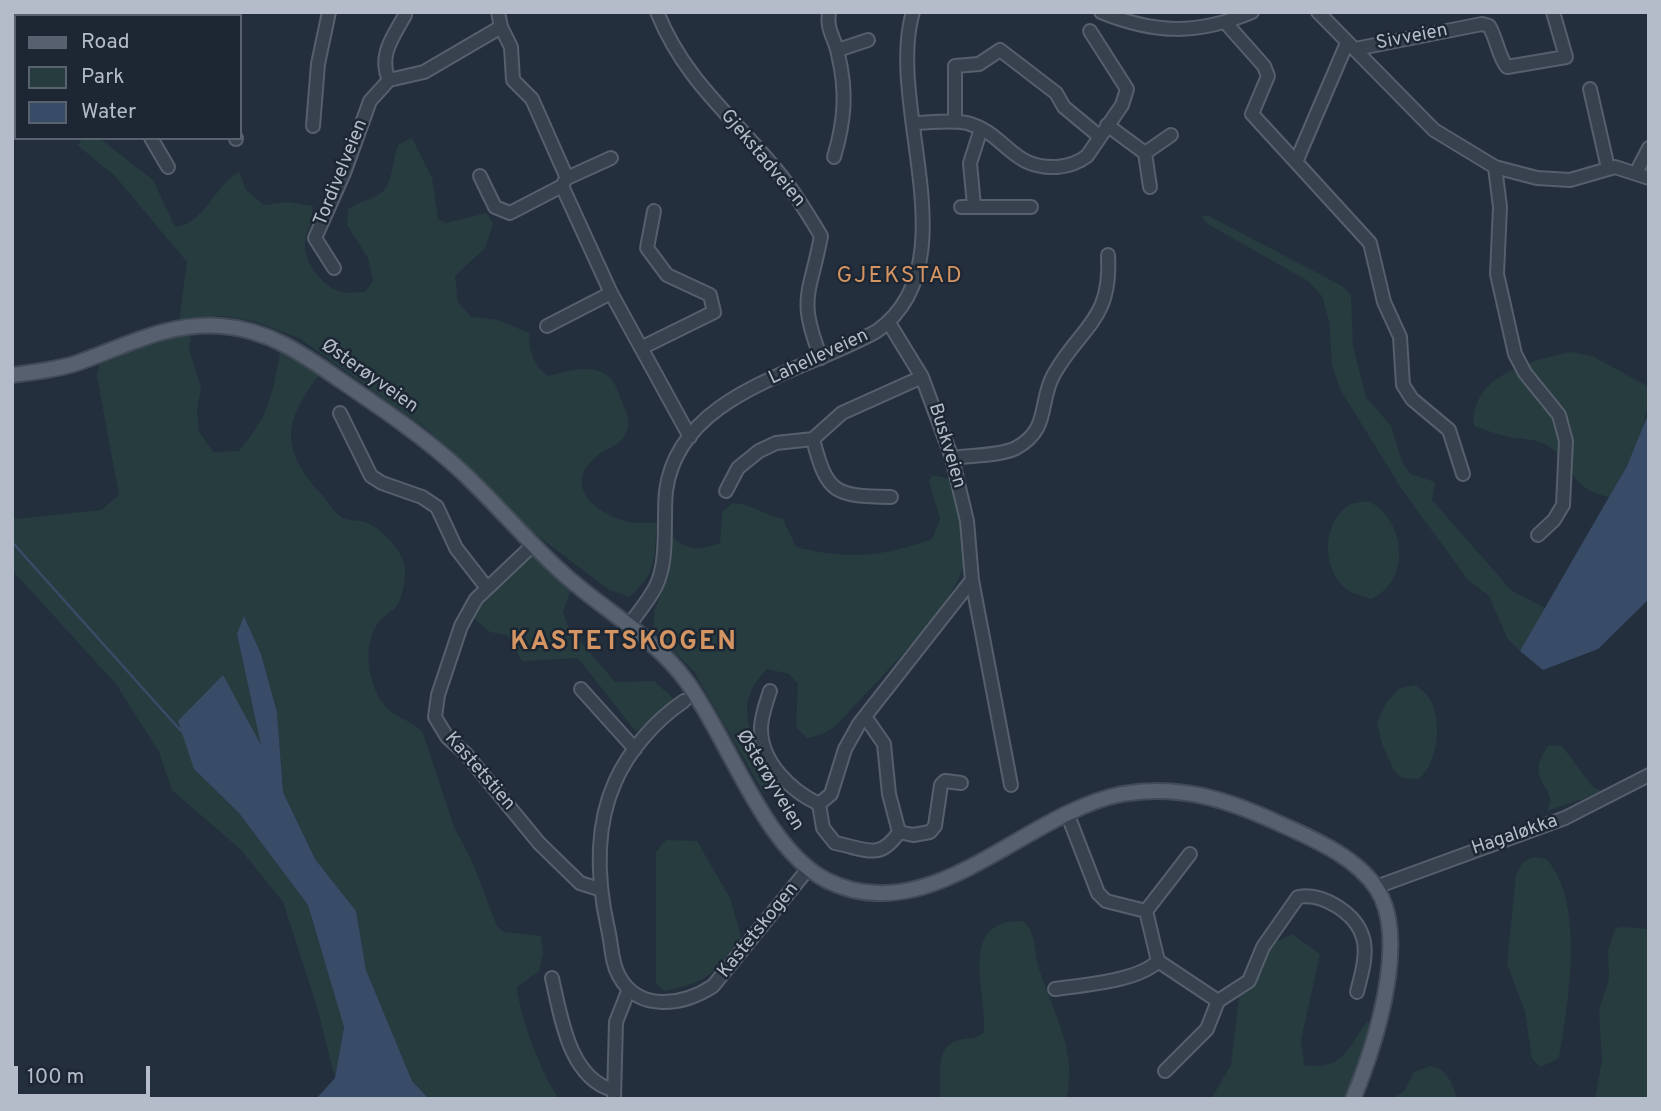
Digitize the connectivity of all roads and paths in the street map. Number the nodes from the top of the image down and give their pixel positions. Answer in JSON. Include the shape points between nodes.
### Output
{"nodes":[{"id":1,"x":329,"y":12,"type":"edge"},
{"id":2,"x":498,"y":12,"type":"edge"},
{"id":3,"x":657,"y":12,"type":"edge"},
{"id":4,"x":829,"y":12,"type":"edge"},
{"id":5,"x":913,"y":12,"type":"edge"},
{"id":6,"x":1101,"y":12,"type":"edge"},
{"id":7,"x":1252,"y":12,"type":"edge"},
{"id":8,"x":1318,"y":12,"type":"edge"},
{"id":9,"x":1553,"y":12,"type":"edge"},
{"id":10,"x":405,"y":15,"type":"dead end"},
{"id":11,"x":1224,"y":22,"type":"junction"},
{"id":12,"x":501,"y":27,"type":"junction"},
{"id":13,"x":1090,"y":31,"type":"dead end"},
{"id":14,"x":868,"y":40,"type":"dead end"},
{"id":15,"x":1351,"y":46,"type":"junction"},
{"id":16,"x":838,"y":50,"type":"junction"},
{"id":17,"x":388,"y":80,"type":"junction"},
{"id":18,"x":1590,"y":89,"type":"dead end"},
{"id":19,"x":955,"y":121,"type":"junction"},
{"id":20,"x":913,"y":123,"type":"junction"},
{"id":21,"x":313,"y":127,"type":"dead end"},
{"id":22,"x":981,"y":129,"type":"junction"},
{"id":23,"x":1103,"y":131,"type":"junction"},
{"id":24,"x":1171,"y":135,"type":"dead end"},
{"id":25,"x":152,"y":140,"type":"edge"},
{"id":26,"x":1649,"y":148,"type":"edge"},
{"id":27,"x":1145,"y":153,"type":"junction"},
{"id":28,"x":834,"y":157,"type":"dead end"},
{"id":29,"x":611,"y":158,"type":"dead end"},
{"id":30,"x":1296,"y":162,"type":"junction"},
{"id":31,"x":168,"y":167,"type":"dead end"},
{"id":32,"x":1495,"y":167,"type":"junction"},
{"id":33,"x":1608,"y":168,"type":"junction"},
{"id":34,"x":480,"y":176,"type":"dead end"},
{"id":35,"x":1642,"y":176,"type":"edge"},
{"id":36,"x":564,"y":182,"type":"junction"},
{"id":37,"x":1150,"y":187,"type":"dead end"},
{"id":38,"x":1031,"y":206,"type":"dead end"},
{"id":39,"x":654,"y":211,"type":"dead end"},
{"id":40,"x":1108,"y":255,"type":"dead end"},
{"id":41,"x":334,"y":268,"type":"dead end"},
{"id":42,"x":611,"y":293,"type":"junction"},
{"id":43,"x":889,"y":323,"type":"junction"},
{"id":44,"x":547,"y":326,"type":"dead end"},
{"id":45,"x":641,"y":348,"type":"junction"},
{"id":46,"x":821,"y":358,"type":"junction"},
{"id":47,"x":12,"y":375,"type":"edge"},
{"id":48,"x":922,"y":377,"type":"junction"},
{"id":49,"x":340,"y":413,"type":"dead end"},
{"id":50,"x":690,"y":437,"type":"junction"},
{"id":51,"x":813,"y":439,"type":"junction"},
{"id":52,"x":952,"y":458,"type":"junction"},
{"id":53,"x":1463,"y":474,"type":"dead end"},
{"id":54,"x":726,"y":491,"type":"dead end"},
{"id":55,"x":891,"y":497,"type":"dead end"},
{"id":56,"x":1538,"y":535,"type":"dead end"},
{"id":57,"x":533,"y":545,"type":"junction"},
{"id":58,"x":972,"y":580,"type":"junction"},
{"id":59,"x":487,"y":588,"type":"junction"},
{"id":60,"x":628,"y":625,"type":"junction"},
{"id":61,"x":581,"y":689,"type":"dead end"},
{"id":62,"x":770,"y":691,"type":"dead end"},
{"id":63,"x":684,"y":701,"type":"dead end"},
{"id":64,"x":866,"y":718,"type":"junction"},
{"id":65,"x":635,"y":749,"type":"junction"},
{"id":66,"x":1649,"y":775,"type":"edge"},
{"id":67,"x":961,"y":783,"type":"dead end"},
{"id":68,"x":1011,"y":785,"type":"dead end"},
{"id":69,"x":819,"y":804,"type":"junction"},
{"id":70,"x":1068,"y":813,"type":"junction"},
{"id":71,"x":899,"y":832,"type":"junction"},
{"id":72,"x":1189,"y":854,"type":"dead end"},
{"id":73,"x":808,"y":869,"type":"junction"},
{"id":74,"x":1376,"y":887,"type":"junction"},
{"id":75,"x":599,"y":889,"type":"junction"},
{"id":76,"x":1146,"y":911,"type":"junction"},
{"id":77,"x":1158,"y":961,"type":"junction"},
{"id":78,"x":552,"y":978,"type":"dead end"},
{"id":79,"x":629,"y":989,"type":"junction"},
{"id":80,"x":1055,"y":989,"type":"dead end"},
{"id":81,"x":1357,"y":992,"type":"dead end"},
{"id":82,"x":1218,"y":1001,"type":"junction"},
{"id":83,"x":1165,"y":1071,"type":"dead end"},
{"id":84,"x":614,"y":1095,"type":"edge"},
{"id":85,"x":1353,"y":1099,"type":"edge"}],
"edges":[{"from":1,"to":21,"type":"street","via":[[318,64]]},
{"from":2,"to":12,"type":"street"},
{"from":3,"to":46,"type":"street","name":"Gjekstadveien","via":[[692,77],[778,172],[821,236],[805,299],[808,326]]},
{"from":4,"to":16,"type":"street","via":[[827,26]]},
{"from":5,"to":20,"type":"street","name":"Lahelleveien","via":[[906,65]]},
{"from":6,"to":11,"type":"street","via":[[1166,30]]},
{"from":7,"to":11,"type":"street"},
{"from":8,"to":15,"type":"street"},
{"from":9,"to":15,"type":"street","name":"Sivveien","via":[[1566,57],[1507,67],[1493,32],[1482,24]]},
{"from":10,"to":17,"type":"street","via":[[383,57]]},
{"from":11,"to":30,"type":"street","via":[[1268,76],[1251,114]]},
{"from":12,"to":17,"type":"street","via":[[441,64]]},
{"from":12,"to":36,"type":"street","via":[[511,47],[513,80],[532,99]]},
{"from":13,"to":23,"type":"street","via":[[1127,89],[1122,105]]},
{"from":14,"to":16,"type":"street"},
{"from":15,"to":30,"type":"street","via":[[1339,55]]},
{"from":15,"to":32,"type":"street","via":[[1434,130]]},
{"from":16,"to":28,"type":"street","via":[[845,113]]},
{"from":17,"to":41,"type":"street","name":"Tordivelveien","via":[[370,101],[315,238]]},
{"from":18,"to":33,"type":"street"},
{"from":19,"to":20,"type":"street"},
{"from":19,"to":22,"type":"street"},
{"from":19,"to":23,"type":"street","via":[[955,66],[979,64],[1000,50],[1056,93],[1064,107]]},
{"from":20,"to":43,"type":"street","name":"Lahelleveien","via":[[921,253],[908,294]]},
{"from":22,"to":23,"type":"street","via":[[1018,159],[1044,167],[1080,162]]},
{"from":22,"to":38,"type":"street","via":[[970,163],[967,206]]},
{"from":23,"to":27,"type":"street"},
{"from":24,"to":27,"type":"street"},
{"from":25,"to":31,"type":"street"},
{"from":26,"to":35,"type":"street"},
{"from":27,"to":37,"type":"street"},
{"from":29,"to":36,"type":"street"},
{"from":30,"to":53,"type":"street","via":[[1370,243],[1384,302],[1400,337],[1402,385],[1449,430]]},
{"from":32,"to":33,"type":"street","via":[[1570,180]]},
{"from":32,"to":56,"type":"street","via":[[1500,206],[1497,274],[1515,354],[1559,415],[1566,441],[1563,505]]},
{"from":33,"to":35,"type":"street"},
{"from":34,"to":36,"type":"street","via":[[495,207],[510,213]]},
{"from":36,"to":42,"type":"street"},
{"from":39,"to":45,"type":"street","via":[[647,248],[667,275],[710,295],[714,312]]},
{"from":40,"to":52,"type":"street","via":[[1110,278],[1096,320],[1053,375],[1038,431],[1015,449]]},
{"from":42,"to":44,"type":"street"},
{"from":42,"to":45,"type":"street"},
{"from":43,"to":46,"type":"street","name":"Lahelleveien"},
{"from":43,"to":48,"type":"street","name":"Buskveien"},
{"from":45,"to":50,"type":"street"},
{"from":46,"to":50,"type":"street","name":"Lahelleveien","via":[[732,400]]},
{"from":47,"to":57,"type":"main road","name":"Østerøyveien","via":[[68,366],[178,327],[227,326],[260,334],[303,354],[436,449]]},
{"from":48,"to":51,"type":"street","via":[[842,413]]},
{"from":48,"to":52,"type":"street","name":"Buskveien"},
{"from":49,"to":59,"type":"street","via":[[371,476],[437,507],[456,548]]},
{"from":50,"to":60,"type":"street","name":"Lahelleveien","via":[[669,477],[657,584]]},
{"from":51,"to":54,"type":"street","via":[[776,443],[759,451],[738,468]]},
{"from":51,"to":55,"type":"street","via":[[819,465],[833,486],[847,496]]},
{"from":52,"to":58,"type":"street","name":"Buskveien","via":[[967,521]]},
{"from":57,"to":59,"type":"street","name":"Kastetstien"},
{"from":57,"to":60,"type":"main road","name":"Østerøyveien"},
{"from":58,"to":64,"type":"street"},
{"from":58,"to":68,"type":"street","name":"Buskveien"},
{"from":59,"to":75,"type":"street","name":"Kastetstien","via":[[461,626],[435,717],[539,843],[580,883]]},
{"from":60,"to":73,"type":"main road","name":"Østerøyveien","via":[[660,651],[693,691],[778,836]]},
{"from":61,"to":65,"type":"street"},
{"from":62,"to":69,"type":"street","via":[[761,729],[772,765]]},
{"from":63,"to":65,"type":"street"},
{"from":64,"to":69,"type":"street","via":[[845,749],[831,794]]},
{"from":64,"to":71,"type":"street","via":[[884,744]]},
{"from":65,"to":75,"type":"street","via":[[614,783],[604,818]]},
{"from":66,"to":74,"type":"street","name":"Hagaløkka","via":[[1565,818]]},
{"from":67,"to":71,"type":"street","via":[[945,781],[941,785],[930,832]]},
{"from":69,"to":71,"type":"street","via":[[823,828],[835,843],[880,852]]},
{"from":70,"to":73,"type":"main road","name":"Østerøyveien","via":[[956,874],[907,892],[855,891]]},
{"from":70,"to":74,"type":"main road","name":"Østerøyveien","via":[[1143,791],[1206,795],[1314,840]]},
{"from":70,"to":76,"type":"street","via":[[1098,893],[1106,901]]},
{"from":72,"to":76,"type":"street"},
{"from":73,"to":79,"type":"street","name":"Kastetskogen","via":[[703,993],[672,1003],[643,998]]},
{"from":74,"to":85,"type":"main road","name":"Østerøyveien","via":[[1387,912],[1387,972],[1373,1045]]},
{"from":75,"to":79,"type":"street","via":[[613,964]]},
{"from":76,"to":77,"type":"street"},
{"from":77,"to":80,"type":"street","via":[[1108,981]]},
{"from":77,"to":82,"type":"street"},
{"from":78,"to":84,"type":"street","via":[[570,1046],[598,1086]]},
{"from":79,"to":84,"type":"street","via":[[616,1022]]},
{"from":81,"to":82,"type":"street","via":[[1364,950],[1358,928],[1345,912],[1307,895],[1298,897],[1264,947],[1250,981]]},
{"from":82,"to":83,"type":"street","via":[[1207,1029]]}]}
